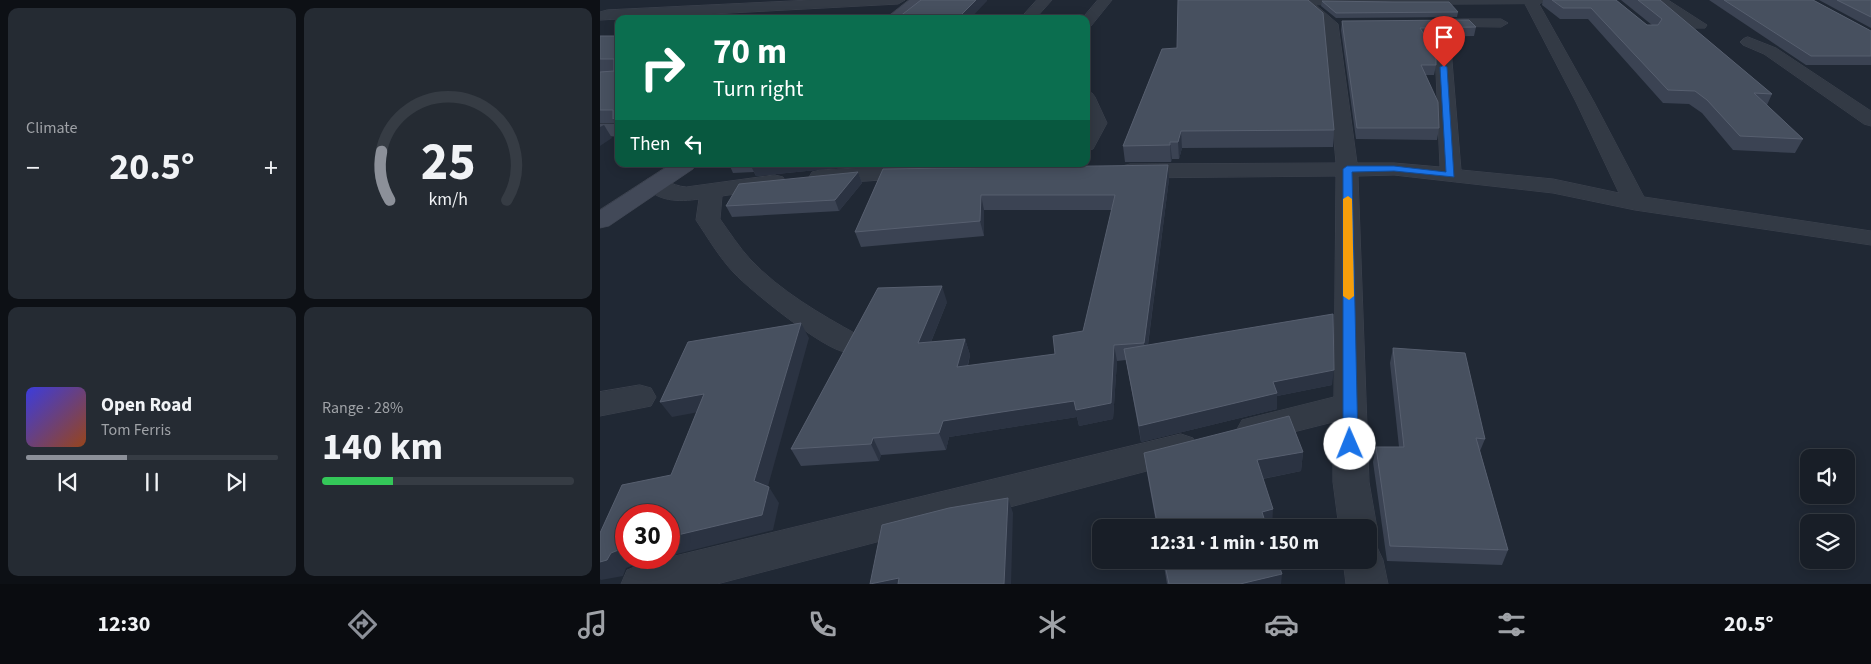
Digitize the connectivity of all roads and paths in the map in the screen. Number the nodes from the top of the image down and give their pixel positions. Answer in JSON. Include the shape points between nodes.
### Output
{"nodes":[{"id":1,"x":898,"y":0,"type":"edge"},
{"id":2,"x":918,"y":0,"type":"edge"},
{"id":3,"x":1046,"y":0,"type":"edge"},
{"id":4,"x":1105,"y":0,"type":"edge"},
{"id":5,"x":1302,"y":0,"type":"edge"},
{"id":6,"x":1494,"y":0,"type":"edge"},
{"id":7,"x":1530,"y":0,"type":"edge"},
{"id":8,"x":1540,"y":0,"type":"edge"},
{"id":9,"x":1658,"y":0,"type":"edge"},
{"id":10,"x":1392,"y":1,"type":"edge"},
{"id":11,"x":897,"y":15,"type":"edge"},
{"id":12,"x":1031,"y":15,"type":"edge"},
{"id":13,"x":600,"y":16,"type":"edge"},
{"id":14,"x":1090,"y":17,"type":"edge"},
{"id":15,"x":1501,"y":23,"type":"dead end"},
{"id":16,"x":1331,"y":24,"type":"junction"},
{"id":17,"x":1350,"y":24,"type":"edge"},
{"id":18,"x":1416,"y":24,"type":"edge"},
{"id":19,"x":1700,"y":25,"type":"dead end"},
{"id":20,"x":1748,"y":42,"type":"dead end"},
{"id":21,"x":1442,"y":49,"type":"dead end"},
{"id":22,"x":1090,"y":106,"type":"edge"},
{"id":23,"x":1871,"y":120,"type":"edge"},
{"id":24,"x":600,"y":130,"type":"edge"},
{"id":25,"x":615,"y":130,"type":"edge"},
{"id":26,"x":1090,"y":137,"type":"edge"},
{"id":27,"x":680,"y":167,"type":"edge"},
{"id":28,"x":896,"y":168,"type":"edge"},
{"id":29,"x":1347,"y":169,"type":"junction"},
{"id":30,"x":1113,"y":171,"type":"edge"},
{"id":31,"x":941,"y":172,"type":"edge"},
{"id":32,"x":1451,"y":175,"type":"junction"},
{"id":33,"x":654,"y":184,"type":"junction"},
{"id":34,"x":711,"y":191,"type":"junction"},
{"id":35,"x":1635,"y":203,"type":"junction"},
{"id":36,"x":600,"y":221,"type":"edge"},
{"id":37,"x":1871,"y":238,"type":"edge"},
{"id":38,"x":847,"y":342,"type":"edge"},
{"id":39,"x":640,"y":397,"type":"dead end"},
{"id":40,"x":600,"y":404,"type":"edge"},
{"id":41,"x":1350,"y":405,"type":"junction"},
{"id":42,"x":1357,"y":519,"type":"edge"},
{"id":43,"x":1364,"y":569,"type":"edge"},
{"id":44,"x":642,"y":584,"type":"edge"},
{"id":45,"x":1367,"y":584,"type":"edge"}],
"edges":[{"from":1,"to":13,"type":"street"},
{"from":2,"to":11,"type":"street"},
{"from":3,"to":12,"type":"street"},
{"from":4,"to":14,"type":"street"},
{"from":5,"to":10,"type":"street"},
{"from":5,"to":16,"type":"street"},
{"from":6,"to":7,"type":"street"},
{"from":6,"to":10,"type":"street"},
{"from":7,"to":8,"type":"street"},
{"from":7,"to":35,"type":"street"},
{"from":9,"to":19,"type":"street"},
{"from":15,"to":18,"type":"street"},
{"from":16,"to":17,"type":"street"},
{"from":16,"to":29,"type":"street"},
{"from":20,"to":23,"type":"street","via":[[1770,51]]},
{"from":21,"to":32,"type":"street"},
{"from":22,"to":26,"type":"street","via":[[1097,123]]},
{"from":24,"to":25,"type":"street"},
{"from":27,"to":33,"type":"street"},
{"from":28,"to":31,"type":"street"},
{"from":28,"to":34,"type":"street"},
{"from":29,"to":30,"type":"street"},
{"from":29,"to":32,"type":"street","via":[[1394,169]]},
{"from":29,"to":41,"type":"street"},
{"from":32,"to":35,"type":"street","via":[[1553,186]]},
{"from":33,"to":34,"type":"street","via":[[666,192]]},
{"from":33,"to":36,"type":"street"},
{"from":34,"to":38,"type":"street","via":[[708,220],[742,265],[768,291]]},
{"from":35,"to":37,"type":"street"},
{"from":39,"to":40,"type":"street"},
{"from":41,"to":42,"type":"street","via":[[1351,482]]},
{"from":41,"to":44,"type":"street"},
{"from":43,"to":45,"type":"street"}]}
